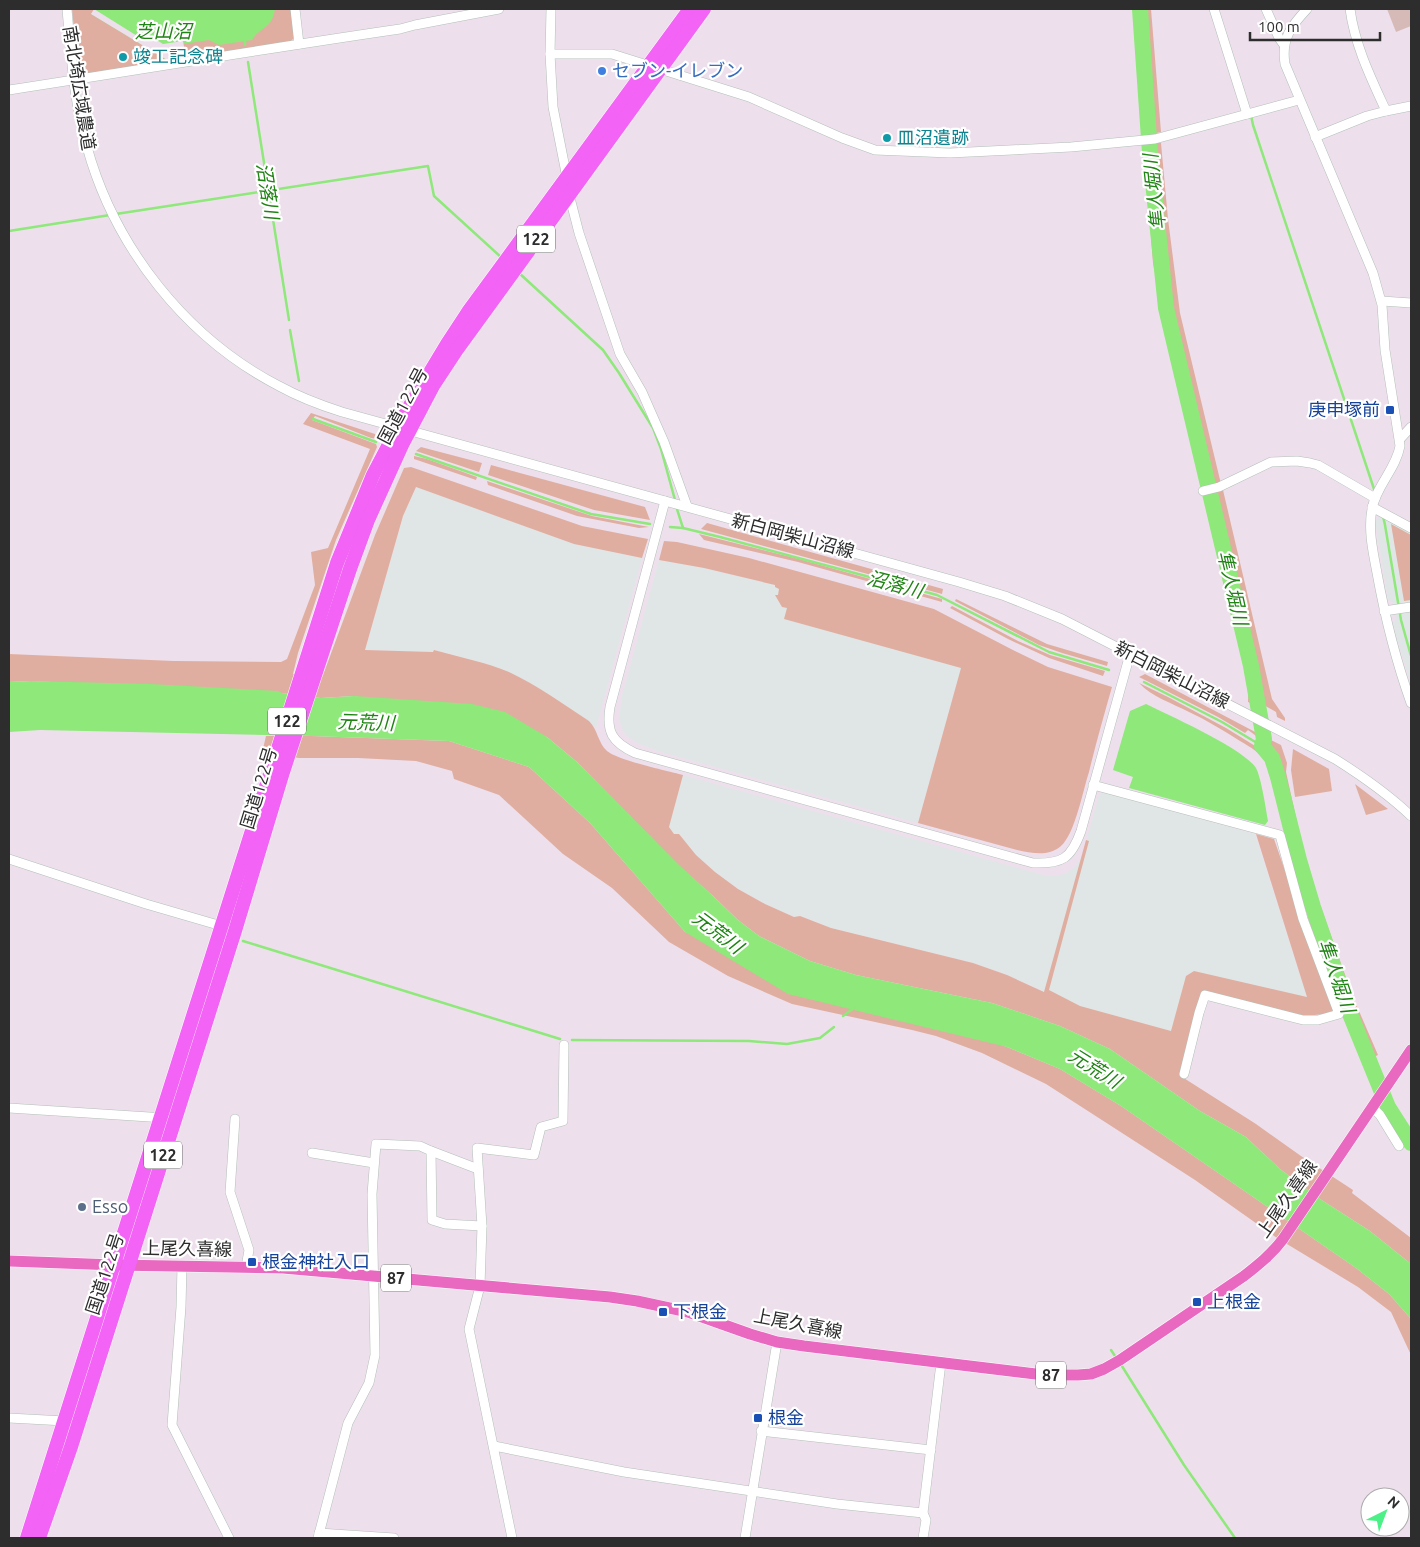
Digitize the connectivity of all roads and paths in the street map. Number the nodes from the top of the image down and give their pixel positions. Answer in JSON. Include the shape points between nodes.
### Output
{"nodes":[{"id":1,"x":67,"y":9,"type":"edge"},
{"id":2,"x":295,"y":9,"type":"edge"},
{"id":3,"x":499,"y":9,"type":"edge"},
{"id":4,"x":551,"y":9,"type":"edge"},
{"id":5,"x":690,"y":9,"type":"edge"},
{"id":6,"x":704,"y":9,"type":"edge"},
{"id":7,"x":1214,"y":9,"type":"edge"},
{"id":8,"x":1266,"y":9,"type":"edge"},
{"id":9,"x":1307,"y":9,"type":"edge"},
{"id":10,"x":1350,"y":9,"type":"edge"},
{"id":11,"x":298,"y":44,"type":"junction"},
{"id":12,"x":1284,"y":45,"type":"junction"},
{"id":13,"x":550,"y":54,"type":"junction"},
{"id":14,"x":654,"y":67,"type":"junction"},
{"id":15,"x":74,"y":80,"type":"junction"},
{"id":16,"x":9,"y":90,"type":"edge"},
{"id":17,"x":1299,"y":100,"type":"junction"},
{"id":18,"x":1411,"y":106,"type":"edge"},
{"id":19,"x":1386,"y":111,"type":"junction"},
{"id":20,"x":1247,"y":114,"type":"junction"},
{"id":21,"x":1315,"y":137,"type":"junction"},
{"id":22,"x":567,"y":178,"type":"junction"},
{"id":23,"x":569,"y":193,"type":"junction"},
{"id":24,"x":1382,"y":301,"type":"junction"},
{"id":25,"x":1411,"y":303,"type":"edge"},
{"id":26,"x":1411,"y":427,"type":"edge"},
{"id":27,"x":403,"y":429,"type":"junction"},
{"id":28,"x":1400,"y":439,"type":"junction"},
{"id":29,"x":1203,"y":491,"type":"dead end"},
{"id":30,"x":665,"y":501,"type":"junction"},
{"id":31,"x":1374,"y":502,"type":"junction"},
{"id":32,"x":687,"y":506,"type":"junction"},
{"id":33,"x":1411,"y":528,"type":"edge"},
{"id":34,"x":1411,"y":607,"type":"edge"},
{"id":35,"x":1384,"y":611,"type":"junction"},
{"id":36,"x":1130,"y":654,"type":"junction"},
{"id":37,"x":1408,"y":686,"type":"edge"},
{"id":38,"x":1411,"y":703,"type":"edge"},
{"id":39,"x":1093,"y":785,"type":"junction"},
{"id":40,"x":1411,"y":816,"type":"edge"},
{"id":41,"x":9,"y":859,"type":"edge"},
{"id":42,"x":228,"y":928,"type":"junction"},
{"id":43,"x":564,"y":1046,"type":"dead end"},
{"id":44,"x":1411,"y":1050,"type":"edge"},
{"id":45,"x":1184,"y":1074,"type":"dead end"},
{"id":46,"x":1374,"y":1104,"type":"junction"},
{"id":47,"x":9,"y":1108,"type":"edge"},
{"id":48,"x":168,"y":1118,"type":"junction"},
{"id":49,"x":235,"y":1119,"type":"dead end"},
{"id":50,"x":1399,"y":1146,"type":"dead end"},
{"id":51,"x":431,"y":1151,"type":"junction"},
{"id":52,"x":312,"y":1153,"type":"dead end"},
{"id":53,"x":374,"y":1163,"type":"junction"},
{"id":54,"x":478,"y":1170,"type":"junction"},
{"id":55,"x":482,"y":1226,"type":"junction"},
{"id":56,"x":9,"y":1260,"type":"edge"},
{"id":57,"x":121,"y":1265,"type":"junction"},
{"id":58,"x":182,"y":1266,"type":"junction"},
{"id":59,"x":246,"y":1267,"type":"junction"},
{"id":60,"x":373,"y":1276,"type":"junction"},
{"id":61,"x":480,"y":1286,"type":"junction"},
{"id":62,"x":777,"y":1342,"type":"junction"},
{"id":63,"x":941,"y":1363,"type":"junction"},
{"id":64,"x":9,"y":1418,"type":"edge"},
{"id":65,"x":65,"y":1422,"type":"junction"},
{"id":66,"x":762,"y":1431,"type":"junction"},
{"id":67,"x":494,"y":1446,"type":"junction"},
{"id":68,"x":931,"y":1450,"type":"junction"},
{"id":69,"x":752,"y":1492,"type":"junction"},
{"id":70,"x":923,"y":1513,"type":"junction"},
{"id":71,"x":318,"y":1536,"type":"edge"},
{"id":72,"x":27,"y":1538,"type":"edge"},
{"id":73,"x":39,"y":1538,"type":"edge"},
{"id":74,"x":229,"y":1538,"type":"edge"},
{"id":75,"x":394,"y":1538,"type":"edge"},
{"id":76,"x":512,"y":1538,"type":"edge"},
{"id":77,"x":745,"y":1538,"type":"edge"},
{"id":78,"x":923,"y":1538,"type":"edge"}],
"edges":[{"from":1,"to":15,"type":"street","name":"南北埼広域農道"},
{"from":2,"to":11,"type":"street"},
{"from":3,"to":11,"type":"street","via":[[400,29]]},
{"from":4,"to":13,"type":"street"},
{"from":5,"to":14,"type":"highway","name":"国道122号","number":"122"},
{"from":6,"to":14,"type":"highway","name":"国道122号","number":"122"},
{"from":7,"to":20,"type":"street"},
{"from":8,"to":12,"type":"street"},
{"from":9,"to":12,"type":"street","via":[[1291,28]]},
{"from":10,"to":19,"type":"street","via":[[1361,56]]},
{"from":11,"to":15,"type":"street"},
{"from":12,"to":17,"type":"street","via":[[1285,64]]},
{"from":13,"to":14,"type":"street","via":[[612,54]]},
{"from":13,"to":22,"type":"street","via":[[552,107]]},
{"from":14,"to":20,"type":"street","via":[[749,97],[875,150],[950,153],[1155,139]]},
{"from":14,"to":22,"type":"highway","name":"国道122号","number":"122"},
{"from":14,"to":23,"type":"highway","name":"国道122号","number":"122"},
{"from":15,"to":16,"type":"street"},
{"from":15,"to":27,"type":"street","name":"南北埼広域農道","via":[[87,149],[109,206],[131,249],[180,311],[220,348],[278,386],[342,412]]},
{"from":17,"to":20,"type":"street"},
{"from":17,"to":21,"type":"street"},
{"from":18,"to":19,"type":"street"},
{"from":19,"to":21,"type":"street"},
{"from":21,"to":24,"type":"street"},
{"from":22,"to":23,"type":"street"},
{"from":22,"to":27,"type":"highway","name":"国道122号","number":"122","via":[[468,312],[424,380]]},
{"from":23,"to":27,"type":"highway","name":"国道122号","number":"122"},
{"from":23,"to":32,"type":"street","via":[[579,233],[620,354],[642,392]]},
{"from":24,"to":25,"type":"street"},
{"from":24,"to":28,"type":"street","via":[[1386,357]]},
{"from":26,"to":28,"type":"street"},
{"from":27,"to":30,"type":"street","name":"新白岡柴山沼線"},
{"from":27,"to":42,"type":"highway","name":"国道122号","number":"122","via":[[373,474],[337,563],[310,670]]},
{"from":28,"to":31,"type":"street","via":[[1397,460]]},
{"from":29,"to":31,"type":"street","via":[[1271,462],[1297,461],[1318,465]]},
{"from":30,"to":32,"type":"street","name":"新白岡柴山沼線"},
{"from":30,"to":39,"type":"street","via":[[610,707],[611,733],[624,748],[1032,863],[1059,861],[1076,847]]},
{"from":31,"to":33,"type":"street"},
{"from":31,"to":35,"type":"street","via":[[1370,520],[1371,544]]},
{"from":32,"to":36,"type":"street","name":"新白岡柴山沼線","via":[[1005,596],[1062,619]]},
{"from":34,"to":35,"type":"street"},
{"from":35,"to":37,"type":"street"},
{"from":36,"to":39,"type":"street"},
{"from":36,"to":40,"type":"street","name":"新白岡柴山沼線","via":[[1359,774]]},
{"from":37,"to":38,"type":"street"},
{"from":39,"to":45,"type":"street","via":[[1280,835],[1303,919],[1340,1014],[1303,1020],[1205,995]]},
{"from":41,"to":42,"type":"street"},
{"from":42,"to":48,"type":"highway","name":"国道122号","number":"122"},
{"from":43,"to":54,"type":"street","via":[[563,1121],[541,1127],[534,1155],[477,1148]]},
{"from":44,"to":46,"type":"main road","name":"上尾久喜線","number":"87"},
{"from":46,"to":50,"type":"street"},
{"from":46,"to":63,"type":"main road","name":"上尾久喜線","number":"87","via":[[1283,1239],[1258,1265],[1120,1360],[1091,1374],[1063,1376]]},
{"from":47,"to":48,"type":"street"},
{"from":48,"to":57,"type":"highway","name":"国道122号","number":"122"},
{"from":49,"to":59,"type":"street","via":[[230,1192],[249,1250]]},
{"from":51,"to":53,"type":"street","via":[[420,1146],[376,1144]]},
{"from":51,"to":54,"type":"street"},
{"from":51,"to":55,"type":"street","via":[[432,1220]]},
{"from":52,"to":53,"type":"street"},
{"from":53,"to":60,"type":"street"},
{"from":54,"to":55,"type":"street"},
{"from":55,"to":61,"type":"street"},
{"from":56,"to":57,"type":"main road","name":"上尾久喜線","number":"87"},
{"from":57,"to":58,"type":"main road","name":"上尾久喜線","number":"87"},
{"from":57,"to":65,"type":"highway","name":"国道122号","number":"122"},
{"from":57,"to":73,"type":"highway","name":"国道122号","number":"122","via":[[71,1447]]},
{"from":58,"to":59,"type":"main road","name":"上尾久喜線","number":"87"},
{"from":58,"to":74,"type":"street","via":[[172,1425]]},
{"from":59,"to":60,"type":"main road","name":"上尾久喜線","number":"87"},
{"from":60,"to":61,"type":"main road","name":"上尾久喜線","number":"87"},
{"from":60,"to":71,"type":"street","via":[[375,1355],[369,1384],[348,1423]]},
{"from":61,"to":62,"type":"main road","name":"上尾久喜線","number":"87","via":[[637,1301],[688,1312]]},
{"from":61,"to":67,"type":"street","via":[[469,1329]]},
{"from":62,"to":63,"type":"main road","name":"上尾久喜線","number":"87"},
{"from":62,"to":66,"type":"street"},
{"from":63,"to":68,"type":"street"},
{"from":64,"to":65,"type":"street"},
{"from":65,"to":72,"type":"highway","name":"国道122号","number":"122"},
{"from":66,"to":68,"type":"street"},
{"from":66,"to":69,"type":"street"},
{"from":67,"to":69,"type":"street","via":[[624,1472]]},
{"from":67,"to":76,"type":"street"},
{"from":68,"to":70,"type":"street"},
{"from":69,"to":70,"type":"street"},
{"from":69,"to":77,"type":"street"},
{"from":70,"to":78,"type":"street","via":[[926,1520]]},
{"from":71,"to":75,"type":"street"}]}
